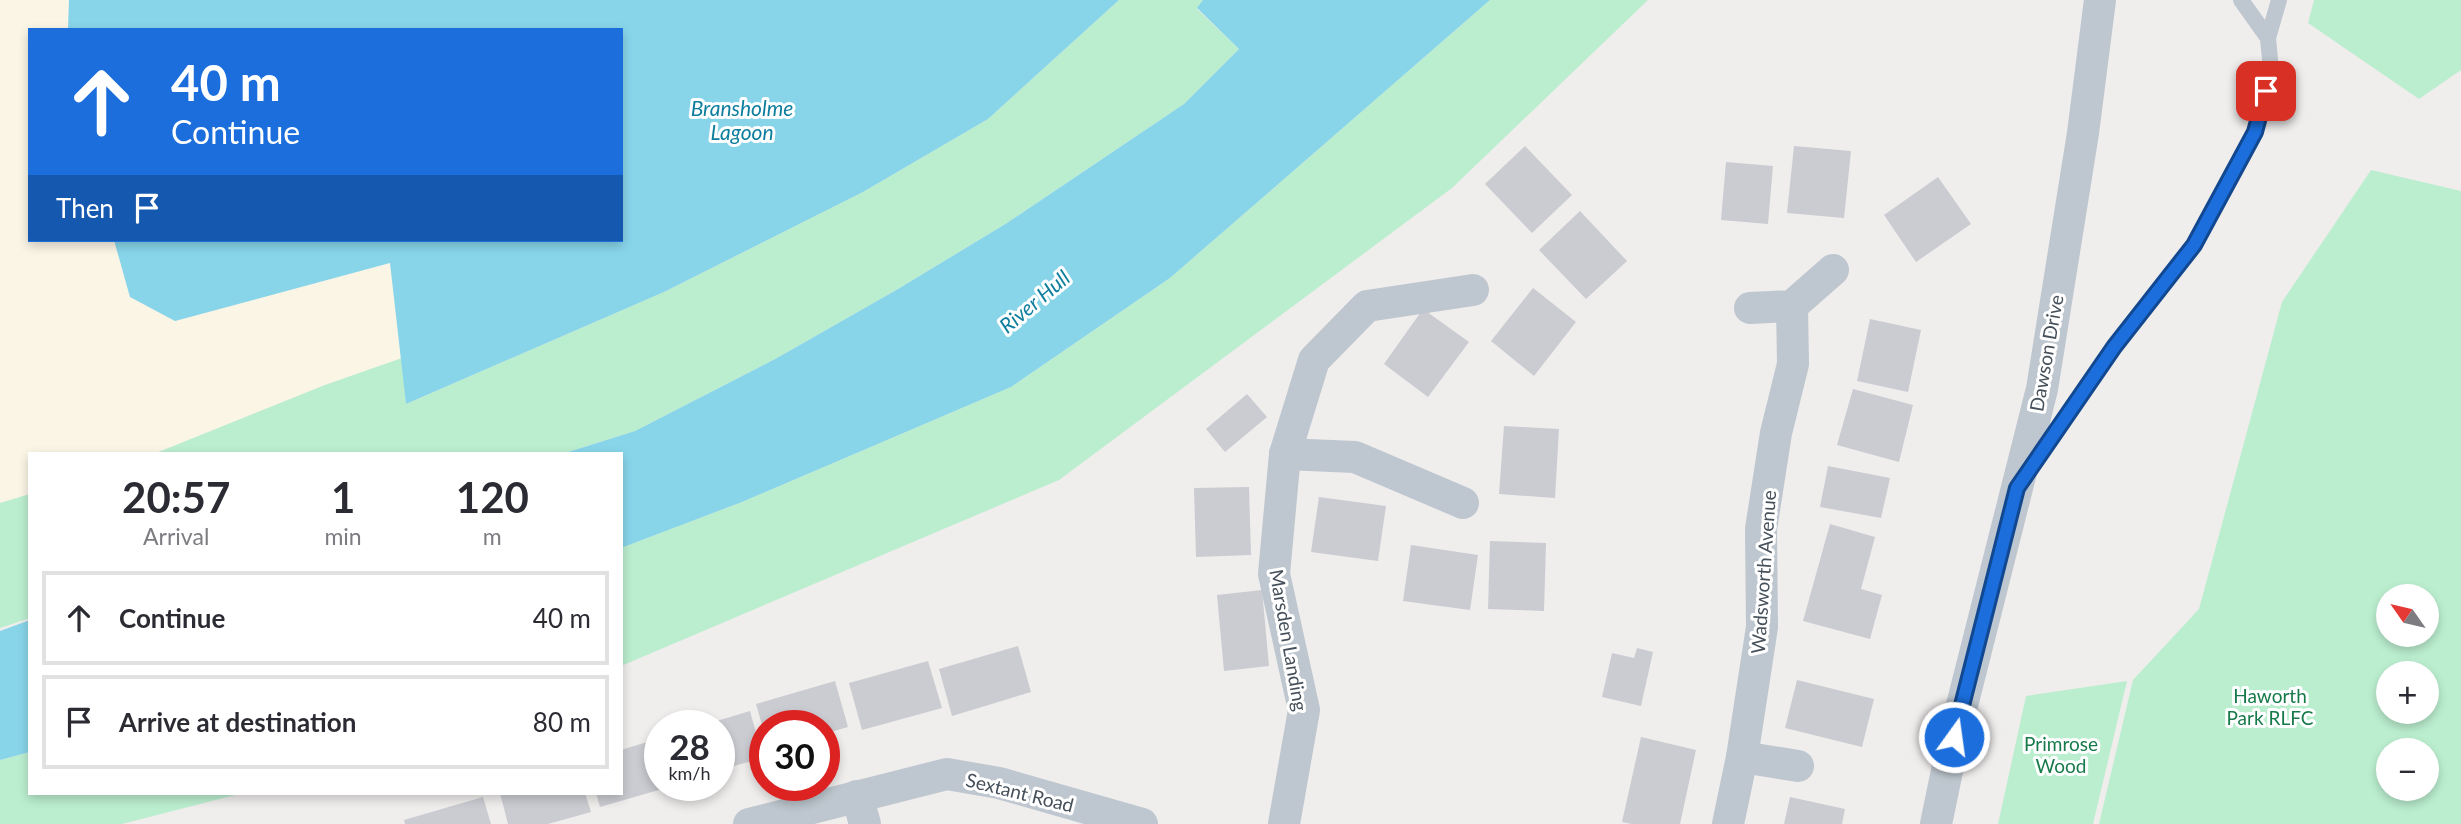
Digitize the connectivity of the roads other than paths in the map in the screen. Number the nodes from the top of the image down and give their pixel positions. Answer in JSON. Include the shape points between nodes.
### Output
{"nodes":[{"id":1,"x":2100,"y":0,"type":"edge"},
{"id":2,"x":2241,"y":0,"type":"edge"},
{"id":3,"x":2279,"y":0,"type":"edge"},
{"id":4,"x":2268,"y":38,"type":"junction"},
{"id":5,"x":1833,"y":270,"type":"dead end"},
{"id":6,"x":1473,"y":290,"type":"dead end"},
{"id":7,"x":1792,"y":306,"type":"junction"},
{"id":8,"x":1750,"y":307,"type":"dead end"},
{"id":9,"x":1285,"y":454,"type":"junction"},
{"id":10,"x":2017,"y":488,"type":"junction"},
{"id":11,"x":1462,"y":503,"type":"dead end"},
{"id":12,"x":1742,"y":757,"type":"junction"},
{"id":13,"x":1798,"y":766,"type":"dead end"},
{"id":14,"x":861,"y":810,"type":"edge"},
{"id":15,"x":749,"y":824,"type":"edge"},
{"id":16,"x":1142,"y":824,"type":"edge"},
{"id":17,"x":1284,"y":824,"type":"edge"},
{"id":18,"x":1728,"y":824,"type":"edge"},
{"id":19,"x":1936,"y":824,"type":"edge"}],
"edges":[{"from":1,"to":10,"type":"street","name":"Dawson Drive","via":[[2042,388]]},
{"from":2,"to":4,"type":"lane"},
{"from":3,"to":4,"type":"lane"},
{"from":4,"to":10,"type":"lane","via":[[2271,70],[2255,132],[2194,245],[2114,347]]},
{"from":5,"to":7,"type":"street"},
{"from":6,"to":9,"type":"street","name":"Marsden Landing","via":[[1367,306],[1314,360]]},
{"from":7,"to":8,"type":"street"},
{"from":7,"to":12,"type":"street","name":"Wadsworth Avenue","via":[[1793,364],[1776,433],[1761,529],[1762,627]]},
{"from":9,"to":11,"type":"street","via":[[1355,457]]},
{"from":9,"to":17,"type":"street","name":"Marsden Landing","via":[[1274,574],[1304,710]]},
{"from":10,"to":19,"type":"street","name":"Dawson Drive"},
{"from":12,"to":13,"type":"street"},
{"from":12,"to":18,"type":"street","name":"Wadsworth Avenue"},
{"from":14,"to":15,"type":"street","name":"Sextant Road"},
{"from":14,"to":16,"type":"street","name":"Sextant Road","via":[[947,774],[999,783]]}]}
